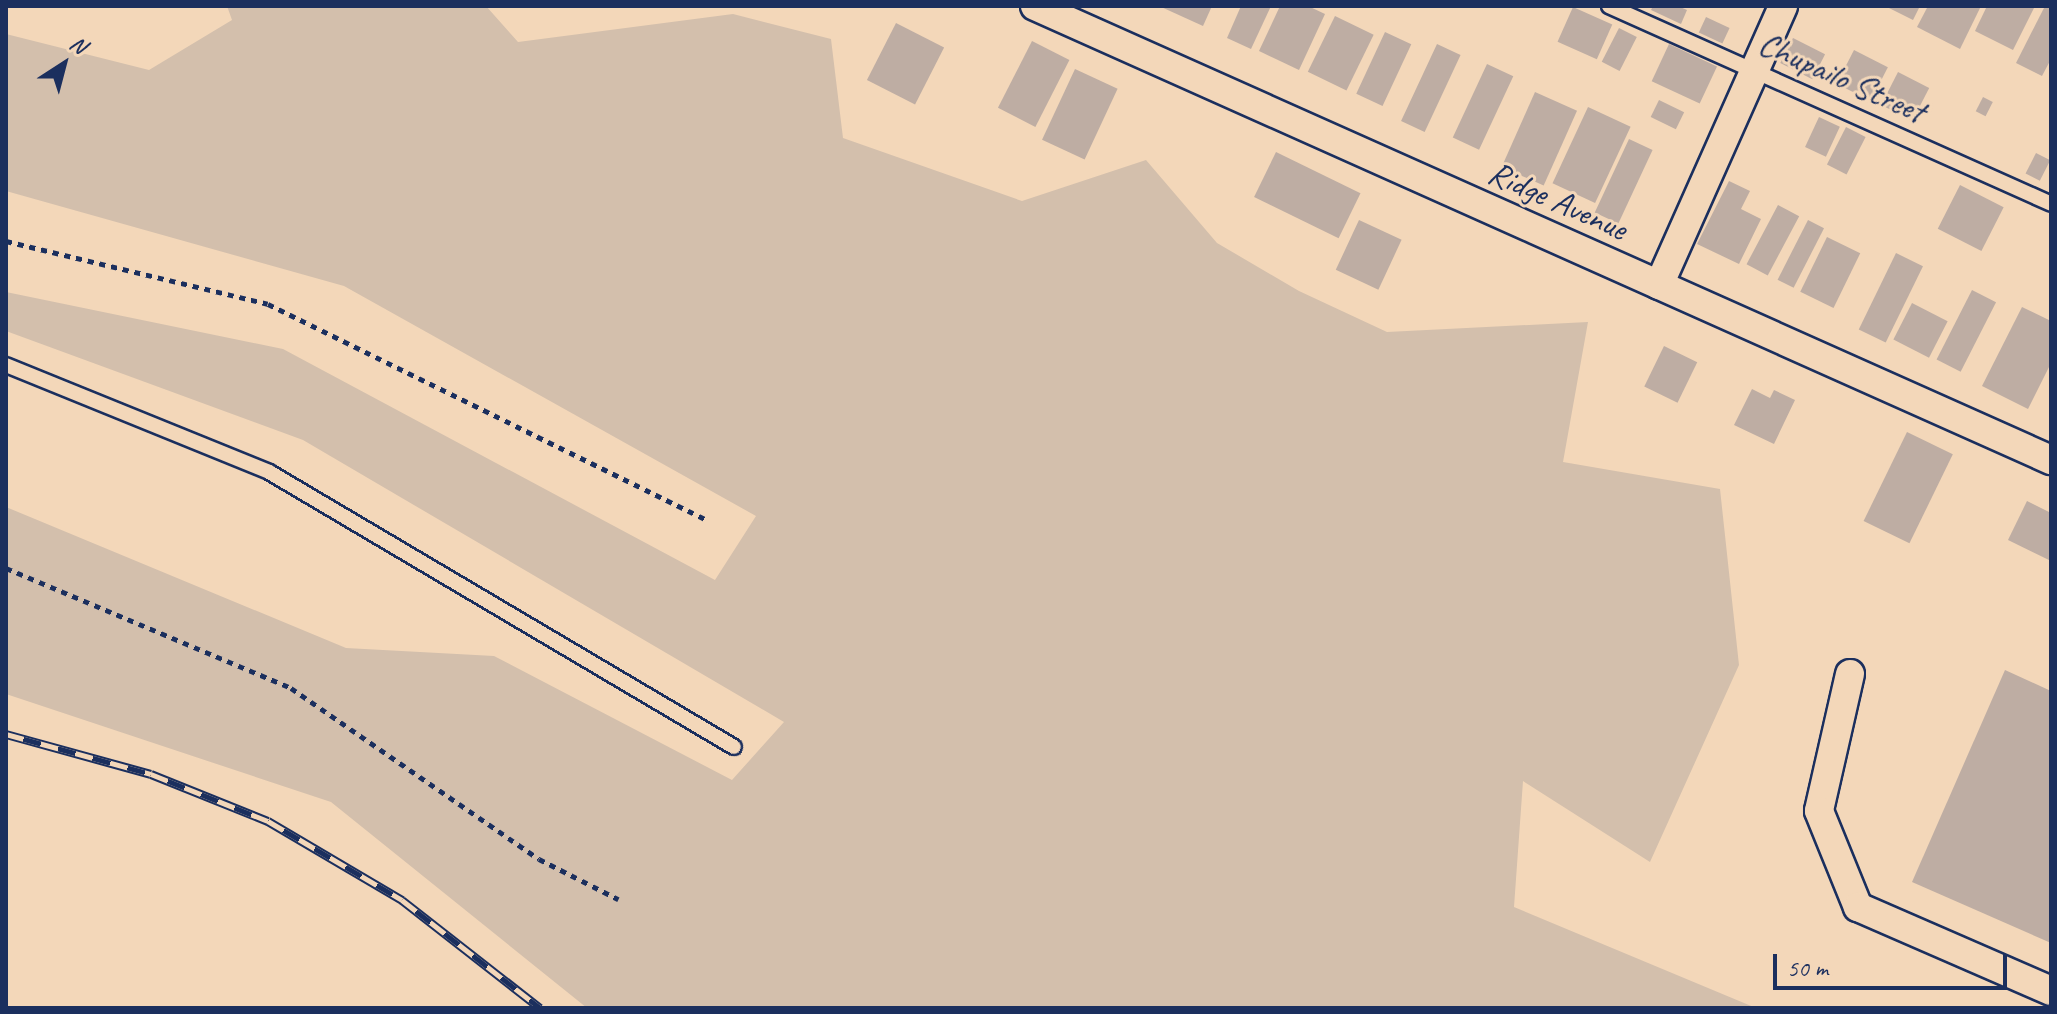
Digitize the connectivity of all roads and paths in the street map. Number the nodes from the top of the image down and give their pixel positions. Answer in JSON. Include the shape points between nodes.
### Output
{"nodes":[{"id":1,"x":1035,"y":6,"type":"edge"},
{"id":2,"x":1609,"y":6,"type":"edge"},
{"id":3,"x":1783,"y":6,"type":"edge"},
{"id":4,"x":1754,"y":71,"type":"junction"},
{"id":5,"x":2051,"y":204,"type":"edge"},
{"id":6,"x":6,"y":241,"type":"edge"},
{"id":7,"x":1659,"y":285,"type":"junction"},
{"id":8,"x":6,"y":365,"type":"edge"},
{"id":9,"x":2051,"y":460,"type":"edge"},
{"id":10,"x":705,"y":519,"type":"dead end"},
{"id":11,"x":6,"y":568,"type":"edge"},
{"id":12,"x":1850,"y":674,"type":"dead end"},
{"id":13,"x":734,"y":747,"type":"dead end"},
{"id":14,"x":618,"y":899,"type":"dead end"},
{"id":15,"x":2051,"y":991,"type":"edge"}],
"edges":[{"from":1,"to":7,"type":"street","name":"Ridge Avenue"},
{"from":2,"to":4,"type":"lane","name":"Chupailo Street"},
{"from":3,"to":4,"type":"street"},
{"from":4,"to":5,"type":"lane","name":"Chupailo Street"},
{"from":4,"to":7,"type":"street"},
{"from":6,"to":10,"type":"path","via":[[268,304]]},
{"from":7,"to":9,"type":"street","name":"Ridge Avenue"},
{"from":8,"to":13,"type":"lane","via":[[269,472]]},
{"from":11,"to":14,"type":"path","via":[[291,688],[539,859]]},
{"from":12,"to":15,"type":"street","via":[[1819,811],[1858,907]]}]}
